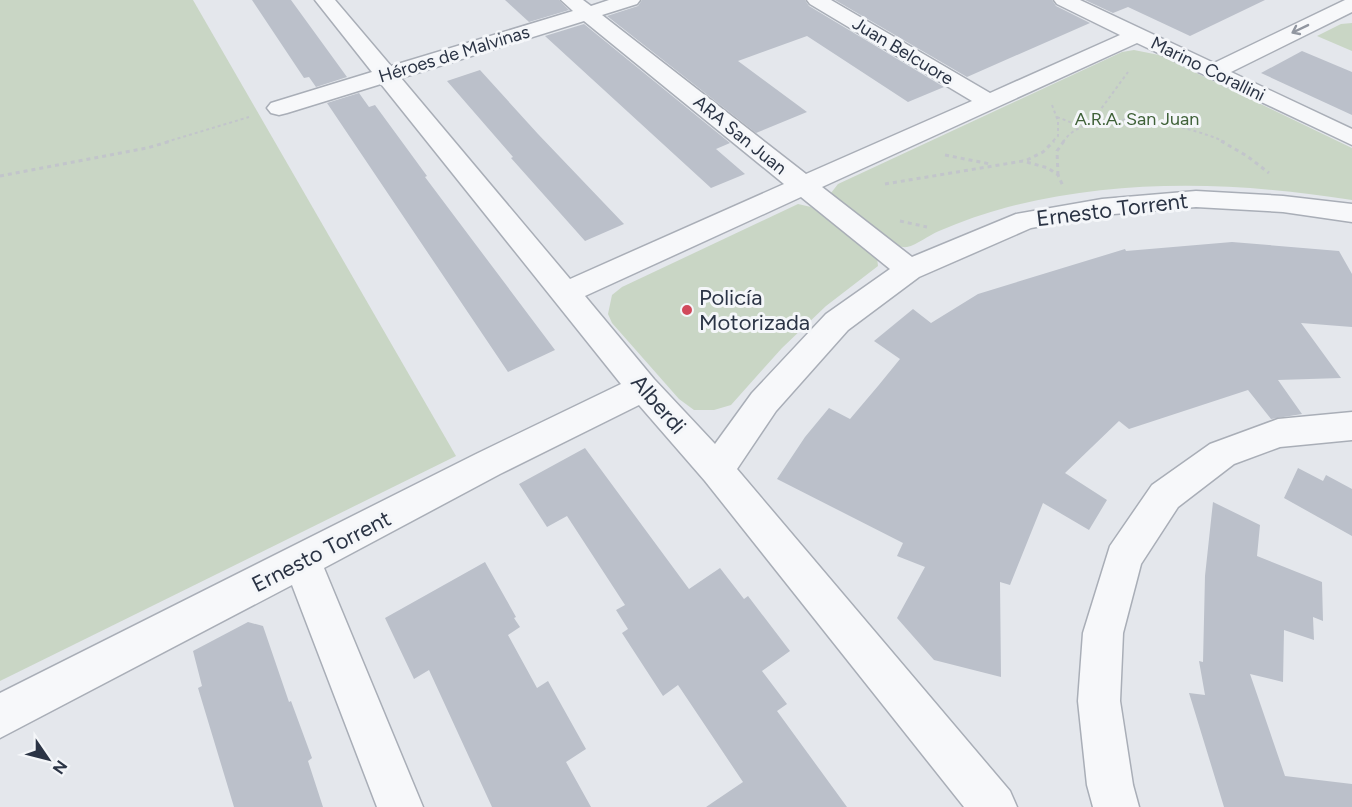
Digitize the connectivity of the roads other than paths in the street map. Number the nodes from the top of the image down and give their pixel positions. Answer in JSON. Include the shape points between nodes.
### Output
{"nodes":[{"id":1,"x":325,"y":0,"type":"edge"},
{"id":2,"x":630,"y":0,"type":"edge"},
{"id":3,"x":817,"y":0,"type":"edge"},
{"id":4,"x":1064,"y":0,"type":"edge"},
{"id":5,"x":1323,"y":0,"type":"edge"},
{"id":6,"x":579,"y":7,"type":"edge"},
{"id":7,"x":1349,"y":8,"type":"edge"},
{"id":8,"x":1137,"y":35,"type":"junction"},
{"id":9,"x":1215,"y":71,"type":"junction"},
{"id":10,"x":386,"y":75,"type":"junction"},
{"id":11,"x":990,"y":102,"type":"junction"},
{"id":12,"x":279,"y":108,"type":"road end"},
{"id":13,"x":1352,"y":138,"type":"edge"},
{"id":14,"x":803,"y":185,"type":"junction"},
{"id":15,"x":1352,"y":213,"type":"edge"},
{"id":16,"x":909,"y":270,"type":"junction"},
{"id":17,"x":565,"y":293,"type":"junction"},
{"id":18,"x":644,"y":388,"type":"junction"},
{"id":19,"x":1352,"y":426,"type":"edge"},
{"id":20,"x":717,"y":470,"type":"junction"},
{"id":21,"x":302,"y":561,"type":"junction"},
{"id":22,"x":0,"y":716,"type":"edge"},
{"id":23,"x":400,"y":807,"type":"edge"},
{"id":24,"x":994,"y":807,"type":"edge"},
{"id":25,"x":1116,"y":807,"type":"edge"}],
"edges":[{"from":1,"to":10,"type":"street","name":"Alberdi"},
{"from":2,"to":6,"type":"street","name":"Héroes de Malvinas"},
{"from":3,"to":11,"type":"street","name":"Juan Belcuore"},
{"from":4,"to":8,"type":"street","name":"Marino Corallini"},
{"from":5,"to":7,"type":"street"},
{"from":6,"to":10,"type":"street","name":"Héroes de Malvinas"},
{"from":6,"to":14,"type":"street","name":"ARA San Juan"},
{"from":7,"to":9,"type":"street","one_way":true},
{"from":8,"to":9,"type":"street","name":"Marino Corallini"},
{"from":8,"to":11,"type":"street"},
{"from":9,"to":13,"type":"street","name":"Marino Corallini"},
{"from":10,"to":12,"type":"street","name":"Héroes de Malvinas"},
{"from":10,"to":17,"type":"street","name":"Alberdi"},
{"from":11,"to":14,"type":"street"},
{"from":14,"to":16,"type":"street","name":"ARA San Juan"},
{"from":14,"to":17,"type":"street"},
{"from":15,"to":16,"type":"street","name":"Ernesto Torrent","via":[[1196,198],[1102,207],[1025,220]]},
{"from":16,"to":20,"type":"street","name":"Ernesto Torrent","via":[[837,322],[764,402]]},
{"from":17,"to":18,"type":"street","name":"Alberdi"},
{"from":18,"to":20,"type":"street","name":"Alberdi"},
{"from":18,"to":21,"type":"street","name":"Ernesto Torrent"},
{"from":19,"to":25,"type":"street","via":[[1278,433],[1222,454],[1165,496],[1123,558],[1103,633],[1099,701]]},
{"from":20,"to":24,"type":"street","name":"Alberdi"},
{"from":21,"to":22,"type":"street","name":"Ernesto Torrent"},
{"from":21,"to":23,"type":"street"}]}
